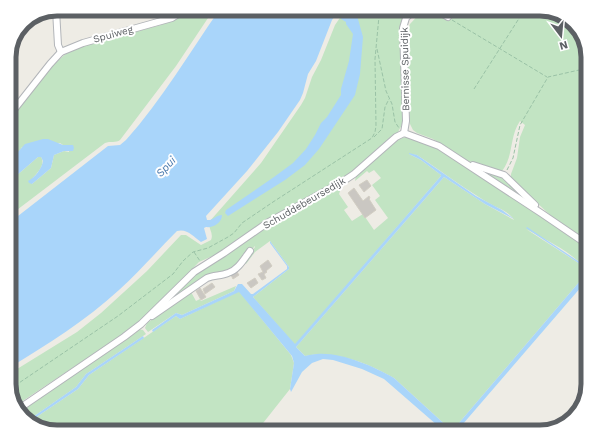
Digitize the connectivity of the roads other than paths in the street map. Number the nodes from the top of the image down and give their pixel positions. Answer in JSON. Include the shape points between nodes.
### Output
{"nodes":[{"id":1,"x":56,"y":16,"type":"edge"},
{"id":2,"x":175,"y":16,"type":"edge"},
{"id":3,"x":408,"y":16,"type":"edge"},
{"id":4,"x":62,"y":52,"type":"junction"},
{"id":5,"x":16,"y":107,"type":"edge"},
{"id":6,"x":404,"y":132,"type":"junction"},
{"id":7,"x":464,"y":162,"type":"junction"},
{"id":8,"x":541,"y":213,"type":"junction"},
{"id":9,"x":581,"y":240,"type":"edge"},
{"id":10,"x":250,"y":251,"type":"dead end"},
{"id":11,"x":141,"y":324,"type":"junction"},
{"id":12,"x":22,"y":406,"type":"edge"}],
"edges":[{"from":1,"to":4,"type":"street","via":[[58,45]]},
{"from":2,"to":4,"type":"street","name":"Spuiweg","via":[[83,43]]},
{"from":3,"to":6,"type":"street","name":"Bernisse Spuidijk","via":[[403,28],[406,121]]},
{"from":4,"to":5,"type":"street","name":"Spuiweg"},
{"from":6,"to":7,"type":"street","via":[[433,143]]},
{"from":6,"to":11,"type":"street","name":"Schuddebeursedijk","via":[[342,182],[267,223],[194,272]]},
{"from":7,"to":8,"type":"street"},
{"from":7,"to":8,"type":"street","via":[[504,175]]},
{"from":8,"to":9,"type":"street"},
{"from":10,"to":11,"type":"street","via":[[230,273],[207,278]]},
{"from":11,"to":12,"type":"street","name":"Schuddebeursedijk"}]}
